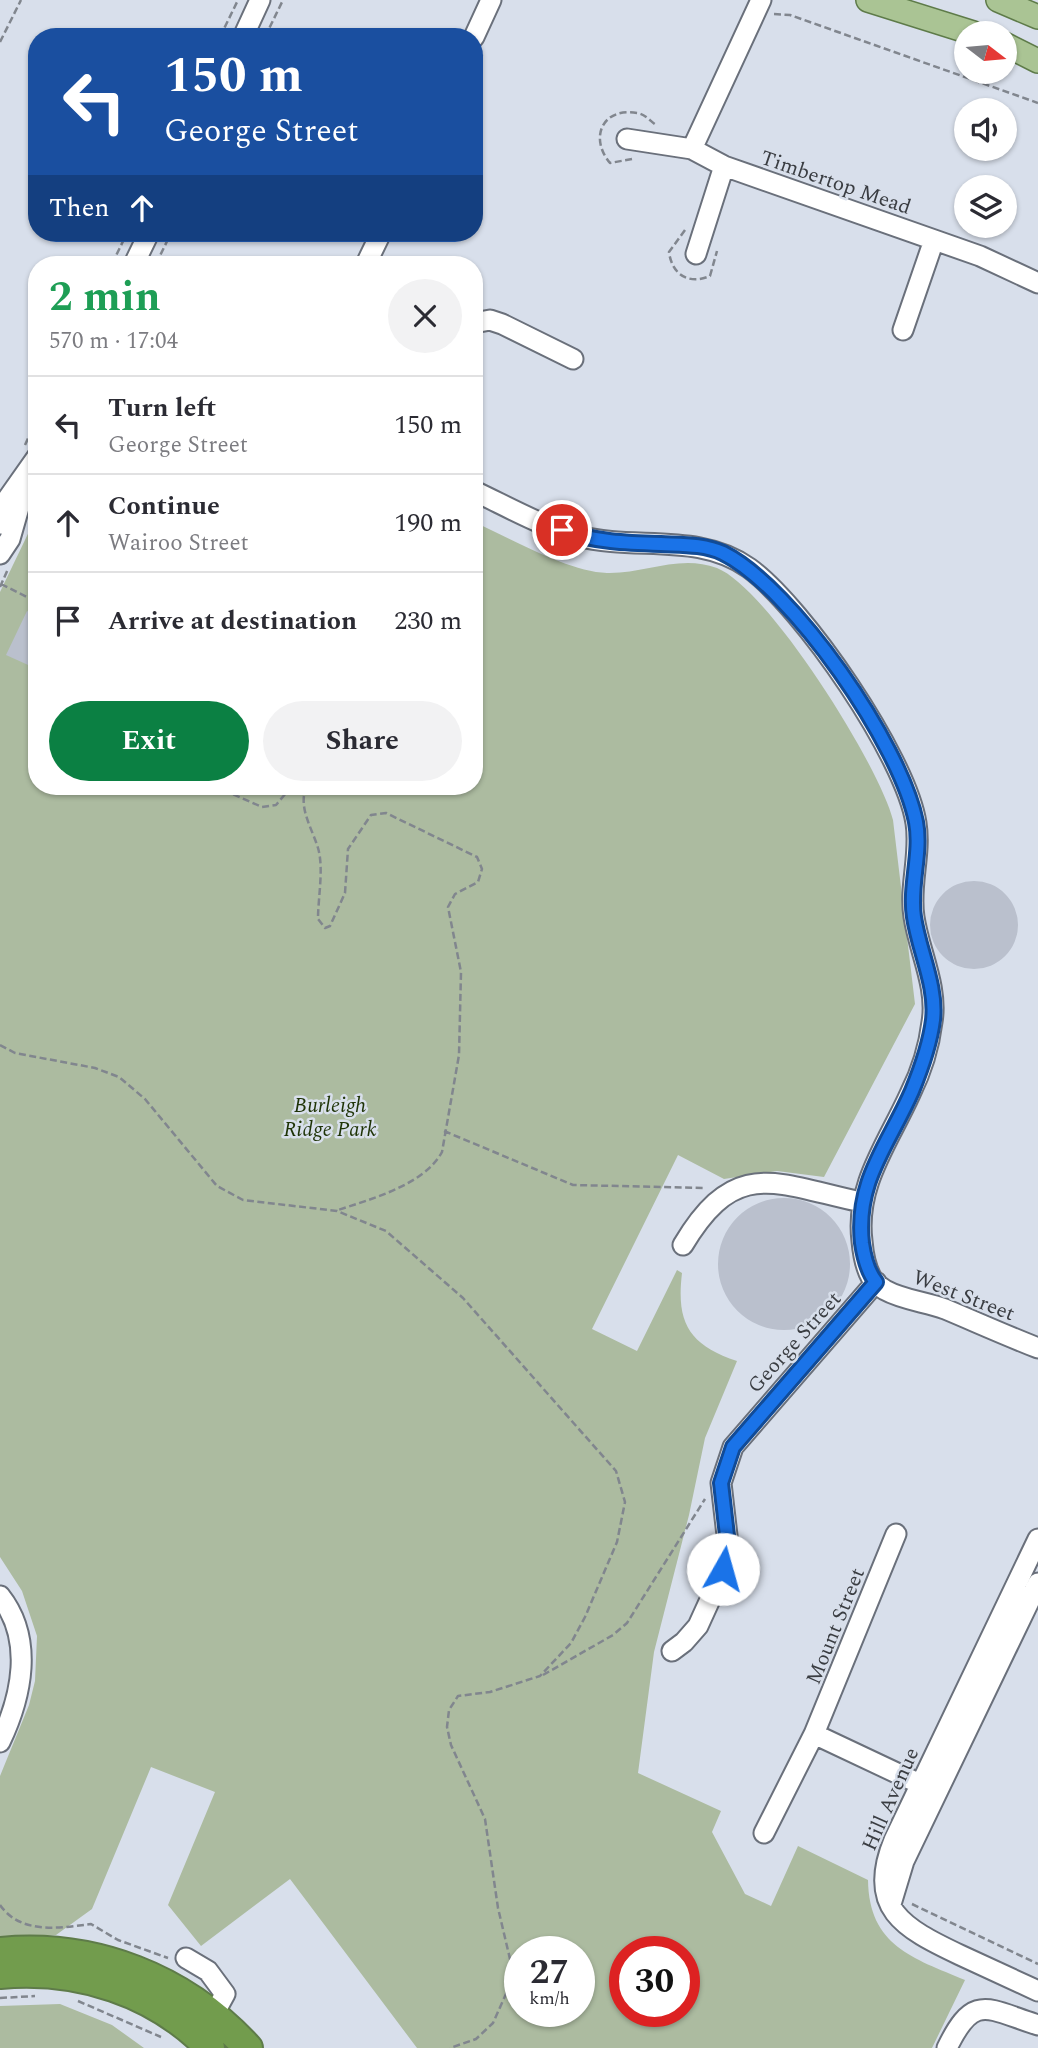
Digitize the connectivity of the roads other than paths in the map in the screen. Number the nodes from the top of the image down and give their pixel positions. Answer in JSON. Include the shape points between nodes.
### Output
{"nodes":[{"id":1,"x":260,"y":0,"type":"edge"},
{"id":2,"x":491,"y":0,"type":"edge"},
{"id":3,"x":761,"y":0,"type":"edge"},
{"id":4,"x":868,"y":0,"type":"edge"},
{"id":5,"x":998,"y":0,"type":"edge"},
{"id":6,"x":1038,"y":17,"type":"edge"},
{"id":7,"x":954,"y":27,"type":"edge"},
{"id":8,"x":247,"y":28,"type":"edge"},
{"id":9,"x":478,"y":28,"type":"edge"},
{"id":10,"x":1017,"y":50,"type":"edge"},
{"id":11,"x":1038,"y":61,"type":"edge"},
{"id":12,"x":627,"y":139,"type":"dead end"},
{"id":13,"x":692,"y":149,"type":"junction"},
{"id":14,"x":724,"y":166,"type":"junction"},
{"id":15,"x":934,"y":240,"type":"junction"},
{"id":16,"x":696,"y":254,"type":"dead end"},
{"id":17,"x":1038,"y":283,"type":"edge"},
{"id":18,"x":483,"y":321,"type":"edge"},
{"id":19,"x":903,"y":330,"type":"dead end"},
{"id":20,"x":573,"y":359,"type":"dead end"},
{"id":21,"x":28,"y":470,"type":"edge"},
{"id":22,"x":28,"y":485,"type":"edge"},
{"id":23,"x":483,"y":495,"type":"edge"},
{"id":24,"x":9,"y":499,"type":"edge"},
{"id":25,"x":0,"y":524,"type":"edge"},
{"id":26,"x":0,"y":554,"type":"edge"},
{"id":27,"x":861,"y":1202,"type":"junction"},
{"id":28,"x":683,"y":1245,"type":"dead end"},
{"id":29,"x":876,"y":1282,"type":"junction"},
{"id":30,"x":1038,"y":1348,"type":"edge"},
{"id":31,"x":896,"y":1534,"type":"dead end"},
{"id":32,"x":1038,"y":1539,"type":"edge"},
{"id":33,"x":1038,"y":1583,"type":"edge"},
{"id":34,"x":0,"y":1596,"type":"edge"},
{"id":35,"x":672,"y":1651,"type":"dead end"},
{"id":36,"x":814,"y":1734,"type":"junction"},
{"id":37,"x":0,"y":1742,"type":"edge"},
{"id":38,"x":920,"y":1784,"type":"junction"},
{"id":39,"x":764,"y":1833,"type":"dead end"},
{"id":40,"x":891,"y":1909,"type":"junction"},
{"id":41,"x":0,"y":1952,"type":"edge"},
{"id":42,"x":186,"y":1958,"type":"dead end"},
{"id":43,"x":0,"y":1974,"type":"edge"},
{"id":44,"x":1038,"y":1991,"type":"edge"},
{"id":45,"x":1038,"y":2025,"type":"edge"},
{"id":46,"x":208,"y":2033,"type":"edge"},
{"id":47,"x":248,"y":2048,"type":"edge"},
{"id":48,"x":947,"y":2048,"type":"edge"}],
"edges":[{"from":1,"to":8,"type":"street"},
{"from":2,"to":9,"type":"street"},
{"from":3,"to":13,"type":"street"},
{"from":4,"to":7,"type":"main road"},
{"from":5,"to":6,"type":"main road"},
{"from":10,"to":11,"type":"main road"},
{"from":12,"to":13,"type":"street","name":"Timbertop Mead"},
{"from":13,"to":14,"type":"street","name":"Timbertop Mead"},
{"from":14,"to":15,"type":"street","name":"Timbertop Mead"},
{"from":14,"to":16,"type":"street"},
{"from":15,"to":17,"type":"street","name":"Timbertop Mead"},
{"from":15,"to":19,"type":"street"},
{"from":18,"to":20,"type":"street","via":[[502,324]]},
{"from":21,"to":24,"type":"street"},
{"from":22,"to":24,"type":"street"},
{"from":23,"to":27,"type":"street","via":[[577,536],[720,551],[757,574],[786,602],[854,691],[903,786],[916,825],[913,909],[933,1001],[933,1019],[912,1090]]},
{"from":24,"to":25,"type":"street"},
{"from":24,"to":26,"type":"street","via":[[10,539]]},
{"from":27,"to":28,"type":"street","via":[[779,1183],[754,1182],[712,1204]]},
{"from":27,"to":29,"type":"street","via":[[863,1253]]},
{"from":29,"to":30,"type":"street","name":"West Street","via":[[895,1294]]},
{"from":29,"to":35,"type":"street","name":"George Street","via":[[733,1447],[721,1483],[728,1544],[723,1569],[698,1626]]},
{"from":31,"to":36,"type":"street","name":"Mount Street"},
{"from":32,"to":38,"type":"street","name":"Hill Avenue"},
{"from":33,"to":40,"type":"street","name":"Hill Avenue","via":[[904,1861]]},
{"from":34,"to":37,"type":"street","via":[[17,1629],[22,1671],[15,1706]]},
{"from":36,"to":38,"type":"street"},
{"from":36,"to":39,"type":"street","name":"Mount Street"},
{"from":38,"to":40,"type":"street","name":"Hill Avenue","via":[[885,1867],[884,1892]]},
{"from":40,"to":44,"type":"street","via":[[923,1937]]},
{"from":41,"to":46,"type":"highway","via":[[74,1953],[151,1976]]},
{"from":42,"to":46,"type":"street","via":[[208,1971],[225,1994]]},
{"from":43,"to":46,"type":"highway","via":[[44,1972],[87,1978]]},
{"from":45,"to":48,"type":"street","via":[[987,2009],[976,2010],[961,2020]]},
{"from":46,"to":47,"type":"highway"}]}
